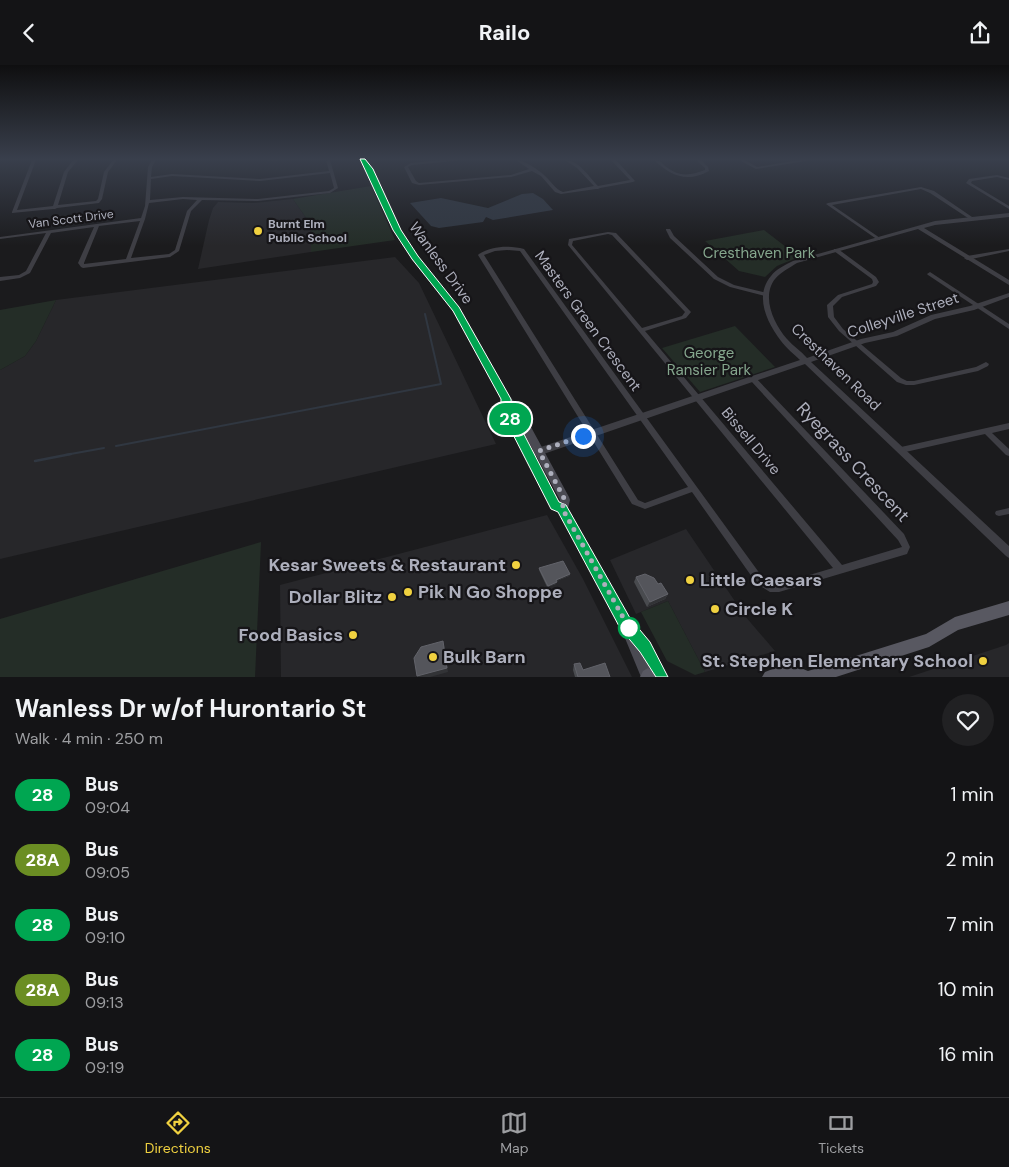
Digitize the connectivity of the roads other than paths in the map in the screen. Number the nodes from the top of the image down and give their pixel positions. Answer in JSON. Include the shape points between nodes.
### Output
{"nodes":[{"id":1,"x":22,"y":189,"type":"edge"},
{"id":2,"x":61,"y":189,"type":"edge"},
{"id":3,"x":101,"y":189,"type":"edge"},
{"id":4,"x":149,"y":189,"type":"edge"},
{"id":5,"x":335,"y":189,"type":"edge"},
{"id":6,"x":380,"y":189,"type":"edge"},
{"id":7,"x":555,"y":189,"type":"edge"},
{"id":8,"x":592,"y":189,"type":"edge"},
{"id":9,"x":977,"y":189,"type":"edge"},
{"id":10,"x":200,"y":199,"type":"junction"},
{"id":11,"x":148,"y":202,"type":"junction"},
{"id":12,"x":56,"y":208,"type":"junction"},
{"id":13,"x":1009,"y":208,"type":"edge"},
{"id":14,"x":1009,"y":215,"type":"edge"},
{"id":15,"x":143,"y":219,"type":"junction"},
{"id":16,"x":973,"y":219,"type":"junction"},
{"id":17,"x":97,"y":225,"type":"junction"},
{"id":18,"x":918,"y":227,"type":"junction"},
{"id":19,"x":668,"y":230,"type":"dead end"},
{"id":20,"x":49,"y":232,"type":"junction"},
{"id":21,"x":2,"y":238,"type":"edge"},
{"id":22,"x":878,"y":239,"type":"junction"},
{"id":23,"x":0,"y":243,"type":"edge"},
{"id":24,"x":836,"y":250,"type":"junction"},
{"id":25,"x":1009,"y":250,"type":"edge"},
{"id":26,"x":967,"y":258,"type":"junction"},
{"id":27,"x":128,"y":261,"type":"junction"},
{"id":28,"x":930,"y":274,"type":"dead end"},
{"id":29,"x":0,"y":279,"type":"edge"},
{"id":30,"x":1009,"y":283,"type":"edge"},
{"id":31,"x":765,"y":293,"type":"junction"},
{"id":32,"x":1009,"y":295,"type":"edge"},
{"id":33,"x":977,"y":306,"type":"junction"},
{"id":34,"x":1009,"y":327,"type":"edge"},
{"id":35,"x":641,"y":330,"type":"junction"},
{"id":36,"x":857,"y":344,"type":"junction"},
{"id":37,"x":806,"y":361,"type":"junction"},
{"id":38,"x":986,"y":364,"type":"dead end"},
{"id":39,"x":752,"y":379,"type":"junction"},
{"id":40,"x":698,"y":398,"type":"junction"},
{"id":41,"x":642,"y":417,"type":"junction"},
{"id":42,"x":1009,"y":426,"type":"edge"},
{"id":43,"x":987,"y":431,"type":"junction"},
{"id":44,"x":591,"y":433,"type":"junction"},
{"id":45,"x":901,"y":451,"type":"junction"},
{"id":46,"x":534,"y":453,"type":"junction"},
{"id":47,"x":1009,"y":453,"type":"edge"},
{"id":48,"x":693,"y":488,"type":"junction"},
{"id":49,"x":1009,"y":511,"type":"edge"},
{"id":50,"x":999,"y":513,"type":"dead end"},
{"id":51,"x":1009,"y":553,"type":"edge"},
{"id":52,"x":840,"y":570,"type":"junction"},
{"id":53,"x":1009,"y":608,"type":"edge"},
{"id":54,"x":651,"y":677,"type":"edge"},
{"id":55,"x":770,"y":677,"type":"edge"},
{"id":56,"x":804,"y":677,"type":"edge"},
{"id":57,"x":812,"y":677,"type":"edge"}],
"edges":[{"from":1,"to":12,"type":"street","via":[[13,211]]},
{"from":2,"to":12,"type":"street"},
{"from":3,"to":12,"type":"street","via":[[98,201]]},
{"from":4,"to":11,"type":"street"},
{"from":5,"to":10,"type":"street","via":[[330,192],[258,200]]},
{"from":6,"to":46,"type":"main road","name":"Wanless Drive","via":[[397,230],[456,309],[506,399],[506,411]]},
{"from":7,"to":8,"type":"street","via":[[558,192]]},
{"from":9,"to":13,"type":"street"},
{"from":10,"to":11,"type":"street"},
{"from":10,"to":27,"type":"street","via":[[190,211],[176,252]]},
{"from":11,"to":15,"type":"street"},
{"from":14,"to":16,"type":"street"},
{"from":15,"to":17,"type":"street","name":"Van Scott Drive"},
{"from":15,"to":27,"type":"street"},
{"from":16,"to":18,"type":"street"},
{"from":16,"to":22,"type":"street","via":[[932,192],[921,189],[828,204]]},
{"from":17,"to":20,"type":"street","name":"Van Scott Drive"},
{"from":17,"to":27,"type":"street","via":[[82,266]]},
{"from":18,"to":22,"type":"street"},
{"from":18,"to":26,"type":"street"},
{"from":19,"to":31,"type":"street","via":[[716,278],[732,286]]},
{"from":20,"to":21,"type":"street","name":"Van Scott Drive"},
{"from":20,"to":29,"type":"street","via":[[28,272]]},
{"from":21,"to":23,"type":"street"},
{"from":22,"to":24,"type":"street"},
{"from":24,"to":31,"type":"street","via":[[783,268],[770,280]]},
{"from":24,"to":36,"type":"street","via":[[876,282],[840,295],[830,305],[833,320]]},
{"from":25,"to":26,"type":"street"},
{"from":26,"to":30,"type":"street"},
{"from":28,"to":33,"type":"street"},
{"from":31,"to":37,"type":"street","name":"Cresthaven Road","via":[[766,309],[774,327]]},
{"from":32,"to":33,"type":"street","name":"Colleyville Street"},
{"from":33,"to":34,"type":"street"},
{"from":33,"to":36,"type":"street","name":"Colleyville Street","via":[[933,317],[894,334]]},
{"from":35,"to":35,"type":"street","name":"Bissell Drive","via":[[684,317],[688,312],[614,235],[608,233],[571,240],[570,245]]},
{"from":35,"to":40,"type":"street","name":"Bissell Drive"},
{"from":36,"to":37,"type":"street","name":"Colleyville Street"},
{"from":36,"to":38,"type":"street","via":[[906,383],[978,369]]},
{"from":37,"to":39,"type":"street","name":"Colleyville Street"},
{"from":37,"to":45,"type":"street","name":"Cresthaven Road"},
{"from":39,"to":40,"type":"street","name":"Colleyville Street"},
{"from":39,"to":52,"type":"street","name":"Ryegrass Crescent","via":[[905,542],[904,551]]},
{"from":40,"to":41,"type":"street","name":"Colleyville Street"},
{"from":40,"to":52,"type":"street","name":"Bissell Drive"},
{"from":41,"to":44,"type":"street","name":"Colleyville Street"},
{"from":41,"to":44,"type":"street","name":"Masters Green Crescent","via":[[522,250],[514,248],[483,254],[481,258]]},
{"from":41,"to":48,"type":"street","name":"Ryegrass Crescent"},
{"from":42,"to":43,"type":"street"},
{"from":43,"to":45,"type":"street"},
{"from":43,"to":47,"type":"street"},
{"from":44,"to":46,"type":"street","name":"Colleyville Street"},
{"from":44,"to":48,"type":"street","via":[[631,498],[639,505],[651,505]]},
{"from":45,"to":51,"type":"street","name":"Cresthaven Road"},
{"from":46,"to":54,"type":"main road","name":"Wanless Drive","via":[[555,505],[562,508]]},
{"from":48,"to":52,"type":"street","name":"Ryegrass Crescent","via":[[765,585],[779,588]]},
{"from":49,"to":50,"type":"street"},
{"from":53,"to":57,"type":"main road","via":[[955,624],[929,640]]},
{"from":55,"to":56,"type":"main road","via":[[788,671]]}]}
